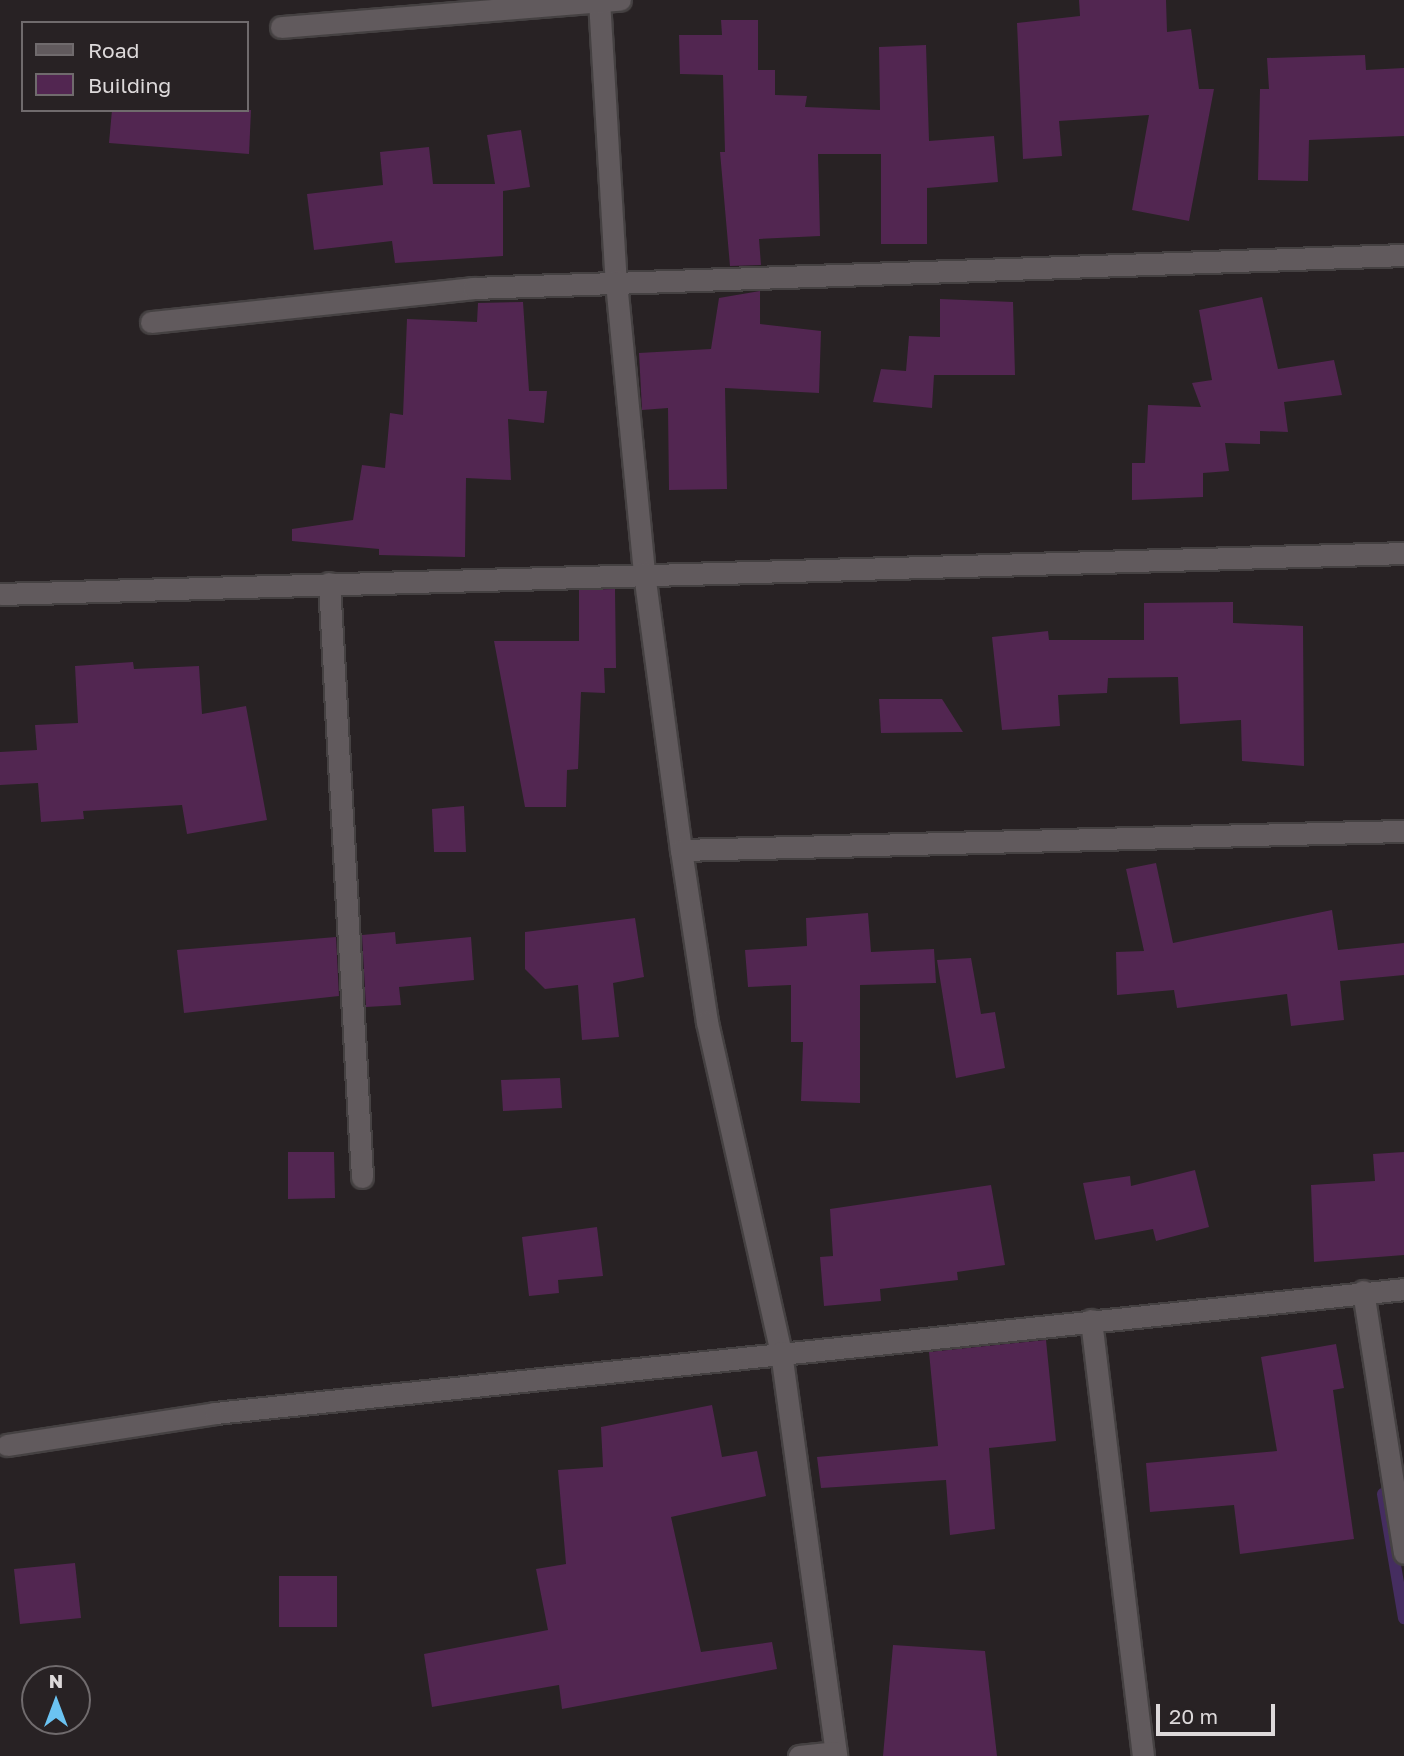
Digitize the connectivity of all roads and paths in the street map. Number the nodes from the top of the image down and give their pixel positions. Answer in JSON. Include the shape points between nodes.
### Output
{"nodes":[{"id":1,"x":606,"y":0,"type":"edge"},
{"id":2,"x":281,"y":27,"type":"dead end"},
{"id":3,"x":1404,"y":255,"type":"edge"},
{"id":4,"x":616,"y":282,"type":"junction"},
{"id":5,"x":151,"y":322,"type":"dead end"},
{"id":6,"x":1404,"y":552,"type":"edge"},
{"id":7,"x":644,"y":573,"type":"junction"},
{"id":8,"x":328,"y":583,"type":"junction"},
{"id":9,"x":0,"y":594,"type":"edge"},
{"id":10,"x":1404,"y":831,"type":"edge"},
{"id":11,"x":681,"y":850,"type":"junction"},
{"id":12,"x":362,"y":1177,"type":"dead end"},
{"id":13,"x":1404,"y":1289,"type":"edge"},
{"id":14,"x":1363,"y":1291,"type":"junction"},
{"id":15,"x":1091,"y":1320,"type":"junction"},
{"id":16,"x":781,"y":1352,"type":"junction"},
{"id":17,"x":7,"y":1445,"type":"dead end"},
{"id":18,"x":1404,"y":1553,"type":"edge"},
{"id":19,"x":835,"y":1754,"type":"edge"},
{"id":20,"x":799,"y":1756,"type":"edge"},
{"id":21,"x":1143,"y":1756,"type":"edge"}],
"edges":[{"from":1,"to":2,"type":"street"},
{"from":1,"to":4,"type":"street"},
{"from":3,"to":4,"type":"street"},
{"from":4,"to":5,"type":"street","via":[[473,288]]},
{"from":4,"to":7,"type":"street"},
{"from":6,"to":7,"type":"street"},
{"from":7,"to":8,"type":"street"},
{"from":7,"to":11,"type":"street"},
{"from":8,"to":9,"type":"street"},
{"from":8,"to":12,"type":"street"},
{"from":10,"to":11,"type":"street"},
{"from":11,"to":16,"type":"street","via":[[707,1022]]},
{"from":13,"to":14,"type":"street"},
{"from":14,"to":15,"type":"street"},
{"from":14,"to":18,"type":"street"},
{"from":15,"to":16,"type":"street"},
{"from":15,"to":21,"type":"street"},
{"from":16,"to":17,"type":"street","via":[[215,1413]]},
{"from":16,"to":19,"type":"street"},
{"from":19,"to":20,"type":"street"}]}
